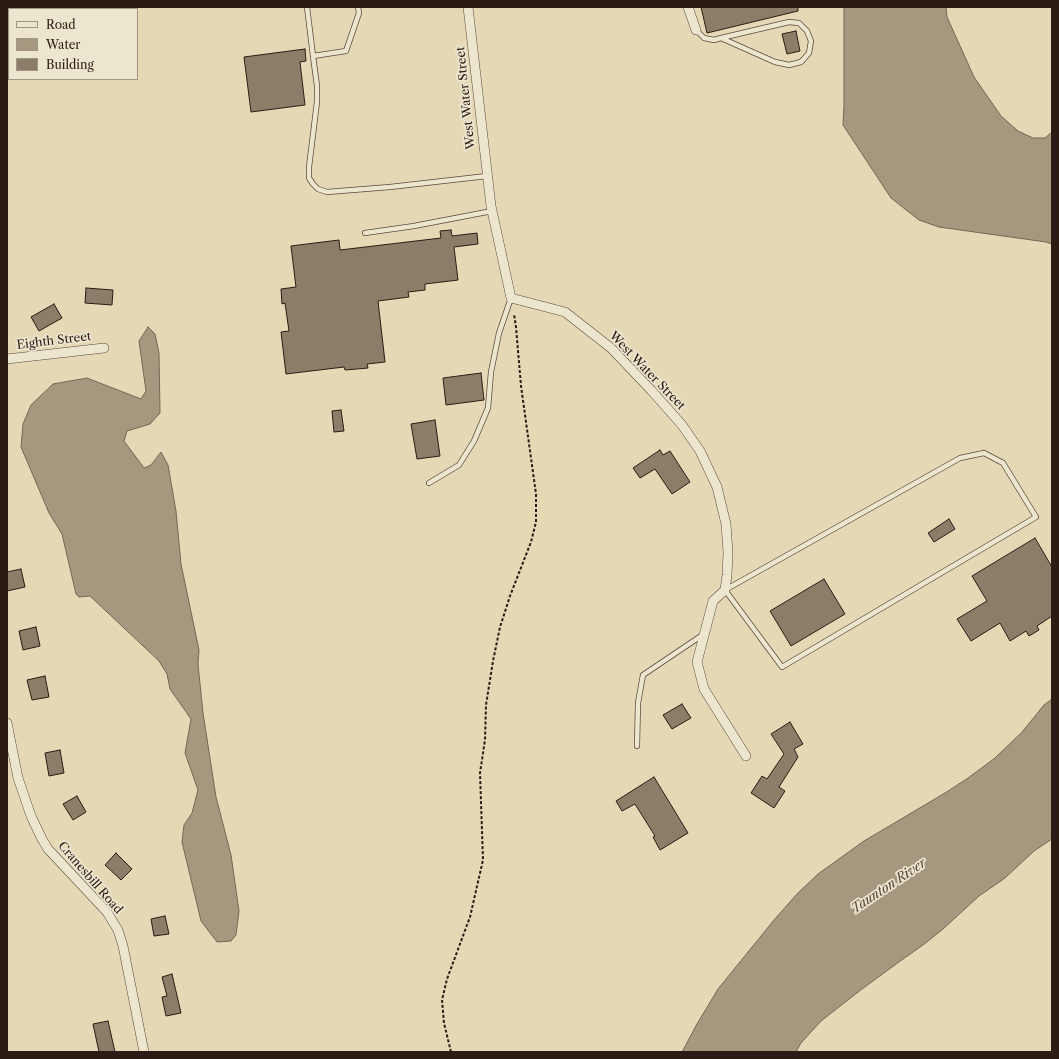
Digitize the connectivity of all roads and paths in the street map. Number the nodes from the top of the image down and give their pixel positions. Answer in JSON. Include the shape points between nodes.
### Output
{"nodes":[{"id":1,"x":307,"y":7,"type":"edge"},
{"id":2,"x":358,"y":7,"type":"edge"},
{"id":3,"x":468,"y":7,"type":"edge"},
{"id":4,"x":688,"y":7,"type":"edge"},
{"id":5,"x":696,"y":30,"type":"joint"},
{"id":6,"x":721,"y":38,"type":"junction"},
{"id":7,"x":313,"y":56,"type":"junction"},
{"id":8,"x":487,"y":176,"type":"junction"},
{"id":9,"x":492,"y":211,"type":"junction"},
{"id":10,"x":365,"y":233,"type":"dead end"},
{"id":11,"x":511,"y":298,"type":"junction"},
{"id":12,"x":104,"y":348,"type":"dead end"},
{"id":13,"x":7,"y":359,"type":"edge"},
{"id":14,"x":429,"y":483,"type":"dead end"},
{"id":15,"x":725,"y":590,"type":"junction"},
{"id":16,"x":704,"y":634,"type":"junction"},
{"id":17,"x":7,"y":723,"type":"edge"},
{"id":18,"x":637,"y":746,"type":"dead end"},
{"id":19,"x":746,"y":756,"type":"dead end"},
{"id":20,"x":144,"y":1052,"type":"edge"},
{"id":21,"x":451,"y":1052,"type":"edge"}],
"edges":[{"from":1,"to":7,"type":"lane"},
{"from":2,"to":7,"type":"lane","via":[[359,13],[346,51]]},
{"from":3,"to":8,"type":"street","name":"West Water Street"},
{"from":4,"to":5,"type":"street"},
{"from":5,"to":6,"type":"lane","via":[[704,38]]},
{"from":6,"to":6,"type":"lane","via":[[789,22],[799,23],[807,31],[811,41],[809,53],[801,62],[789,65],[775,62]]},
{"from":7,"to":8,"type":"lane","via":[[317,102],[309,178],[318,189],[327,192]]},
{"from":8,"to":9,"type":"street","name":"West Water Street"},
{"from":9,"to":10,"type":"lane"},
{"from":9,"to":11,"type":"street","name":"West Water Street"},
{"from":11,"to":14,"type":"lane","via":[[499,333],[491,372],[488,408],[474,441],[459,465]]},
{"from":11,"to":15,"type":"street","name":"West Water Street","via":[[565,312],[596,335],[616,352],[688,434],[712,474],[724,511],[728,553]]},
{"from":11,"to":21,"type":"path","via":[[536,494],[536,522],[500,627],[486,705],[486,740],[480,773],[483,860],[470,917],[442,1000]]},
{"from":12,"to":13,"type":"street","name":"Eighth Street"},
{"from":15,"to":15,"type":"lane","via":[[960,458],[984,453],[1003,463],[1036,517],[782,667]]},
{"from":15,"to":16,"type":"street","via":[[713,601]]},
{"from":16,"to":18,"type":"lane","via":[[643,675],[638,703]]},
{"from":16,"to":19,"type":"street","via":[[697,662],[704,689]]},
{"from":17,"to":20,"type":"street","name":"Cranesbill Road","via":[[18,778],[42,839],[48,849],[107,912],[118,930]]}]}
